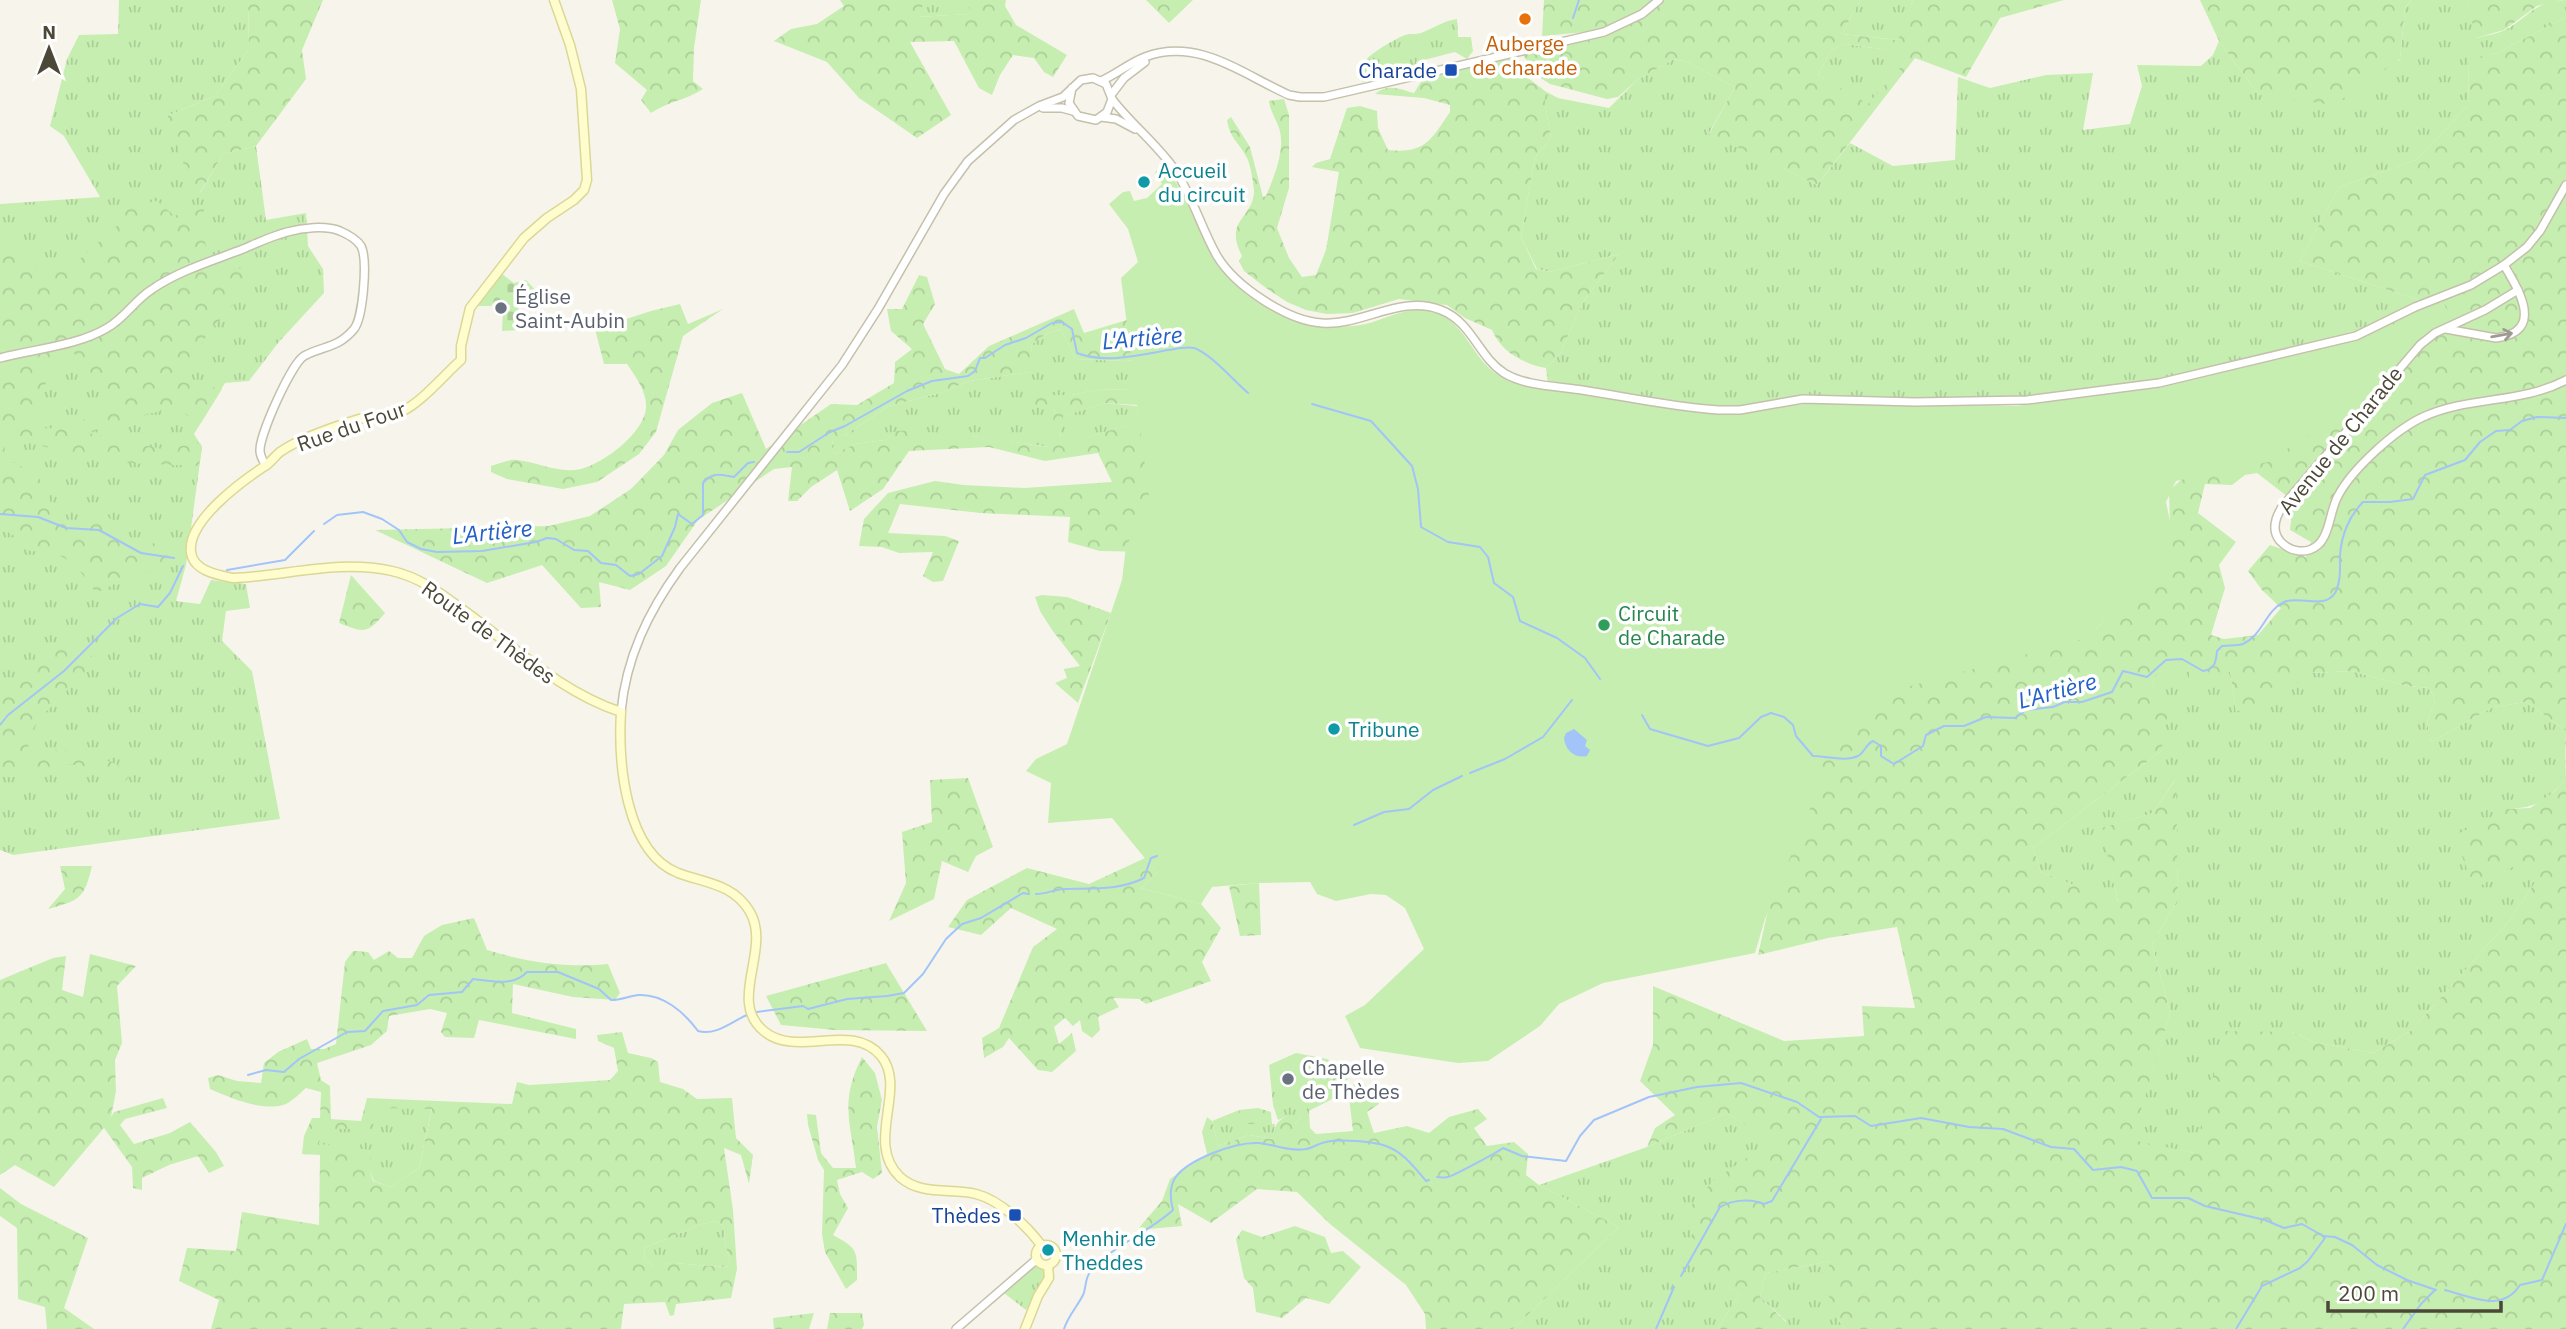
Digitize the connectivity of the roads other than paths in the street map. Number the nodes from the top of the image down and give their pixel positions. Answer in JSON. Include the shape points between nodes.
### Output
{"nodes":[{"id":1,"x":554,"y":0,"type":"edge"},
{"id":2,"x":1659,"y":0,"type":"edge"},
{"id":3,"x":1154,"y":55,"type":"junction"},
{"id":4,"x":1101,"y":80,"type":"junction"},
{"id":5,"x":1072,"y":88,"type":"junction"},
{"id":6,"x":1111,"y":97,"type":"junction"},
{"id":7,"x":1029,"y":111,"type":"junction"},
{"id":8,"x":1073,"y":111,"type":"junction"},
{"id":9,"x":1101,"y":117,"type":"junction"},
{"id":10,"x":1151,"y":141,"type":"junction"},
{"id":11,"x":2566,"y":185,"type":"edge"},
{"id":12,"x":2504,"y":265,"type":"junction"},
{"id":13,"x":2518,"y":290,"type":"junction"},
{"id":14,"x":2442,"y":329,"type":"junction"},
{"id":15,"x":0,"y":358,"type":"edge"},
{"id":16,"x":2566,"y":380,"type":"edge"},
{"id":17,"x":265,"y":466,"type":"junction"},
{"id":18,"x":192,"y":557,"type":"joint"},
{"id":19,"x":621,"y":712,"type":"junction"},
{"id":20,"x":1042,"y":1246,"type":"junction"},
{"id":21,"x":1037,"y":1259,"type":"junction"},
{"id":22,"x":1048,"y":1265,"type":"junction"},
{"id":23,"x":956,"y":1329,"type":"edge"},
{"id":24,"x":1025,"y":1329,"type":"edge"}],
"edges":[{"from":1,"to":17,"type":"main road","name":"Rue du Four","via":[[581,89],[584,190],[524,238],[470,308],[461,360],[416,402],[399,413],[362,418],[319,434],[280,452]]},
{"from":2,"to":3,"type":"street","via":[[1642,14],[1604,32],[1324,96],[1289,95],[1198,53],[1181,50]]},
{"from":3,"to":4,"type":"street"},
{"from":3,"to":6,"type":"street","via":[[1124,78]]},
{"from":4,"to":5,"type":"street","via":[[1087,78]]},
{"from":4,"to":6,"type":"street"},
{"from":5,"to":7,"type":"street","via":[[1059,99]]},
{"from":5,"to":8,"type":"street","via":[[1069,103]]},
{"from":6,"to":9,"type":"street"},
{"from":6,"to":10,"type":"street"},
{"from":7,"to":8,"type":"street","via":[[1048,107]]},
{"from":7,"to":19,"type":"street","via":[[968,161],[829,383],[658,600],[636,647]]},
{"from":8,"to":9,"type":"street","via":[[1085,119]]},
{"from":9,"to":10,"type":"street","via":[[1116,119]]},
{"from":10,"to":12,"type":"street","via":[[1184,184],[1222,262],[1248,288],[1288,314],[1327,324],[1401,307],[1430,307],[1464,324],[1490,361],[1511,377],[1707,409],[1740,410],[1803,399],[2009,401],[2159,383],[2356,336],[2471,285]]},
{"from":11,"to":12,"type":"street","via":[[2540,231]]},
{"from":12,"to":13,"type":"street"},
{"from":13,"to":14,"type":"street","name":"Avenue de Charade"},
{"from":14,"to":13,"type":"street","one_way":true,"via":[[2496,338],[2514,333],[2525,318]]},
{"from":14,"to":16,"type":"street","name":"Avenue de Charade","via":[[2391,377],[2278,513],[2275,533],[2288,548],[2305,551],[2319,544],[2344,486],[2398,433],[2422,417],[2447,408],[2527,395]]},
{"from":15,"to":17,"type":"street","via":[[106,329],[168,279],[287,232],[338,230],[361,247],[360,317],[345,339],[297,362],[260,443]]},
{"from":17,"to":18,"type":"main road","name":"Rue du Four","via":[[240,482],[203,519],[191,547]]},
{"from":18,"to":19,"type":"main road","name":"Route de Thèdes","via":[[215,575],[233,578],[354,566],[404,575],[456,605],[575,693]]},
{"from":19,"to":20,"type":"main road","via":[[624,777],[645,846],[668,868],[738,896],[750,912],[757,938],[748,1002],[757,1023],[789,1041],[853,1041],[874,1049],[887,1067],[890,1092],[885,1145],[898,1175],[919,1188],[989,1199]]},
{"from":20,"to":21,"type":"main road"},
{"from":20,"to":22,"type":"main road","via":[[1050,1246],[1055,1253]]},
{"from":21,"to":22,"type":"main road"},
{"from":21,"to":23,"type":"street"},
{"from":22,"to":24,"type":"main road","via":[[1049,1278]]}]}
